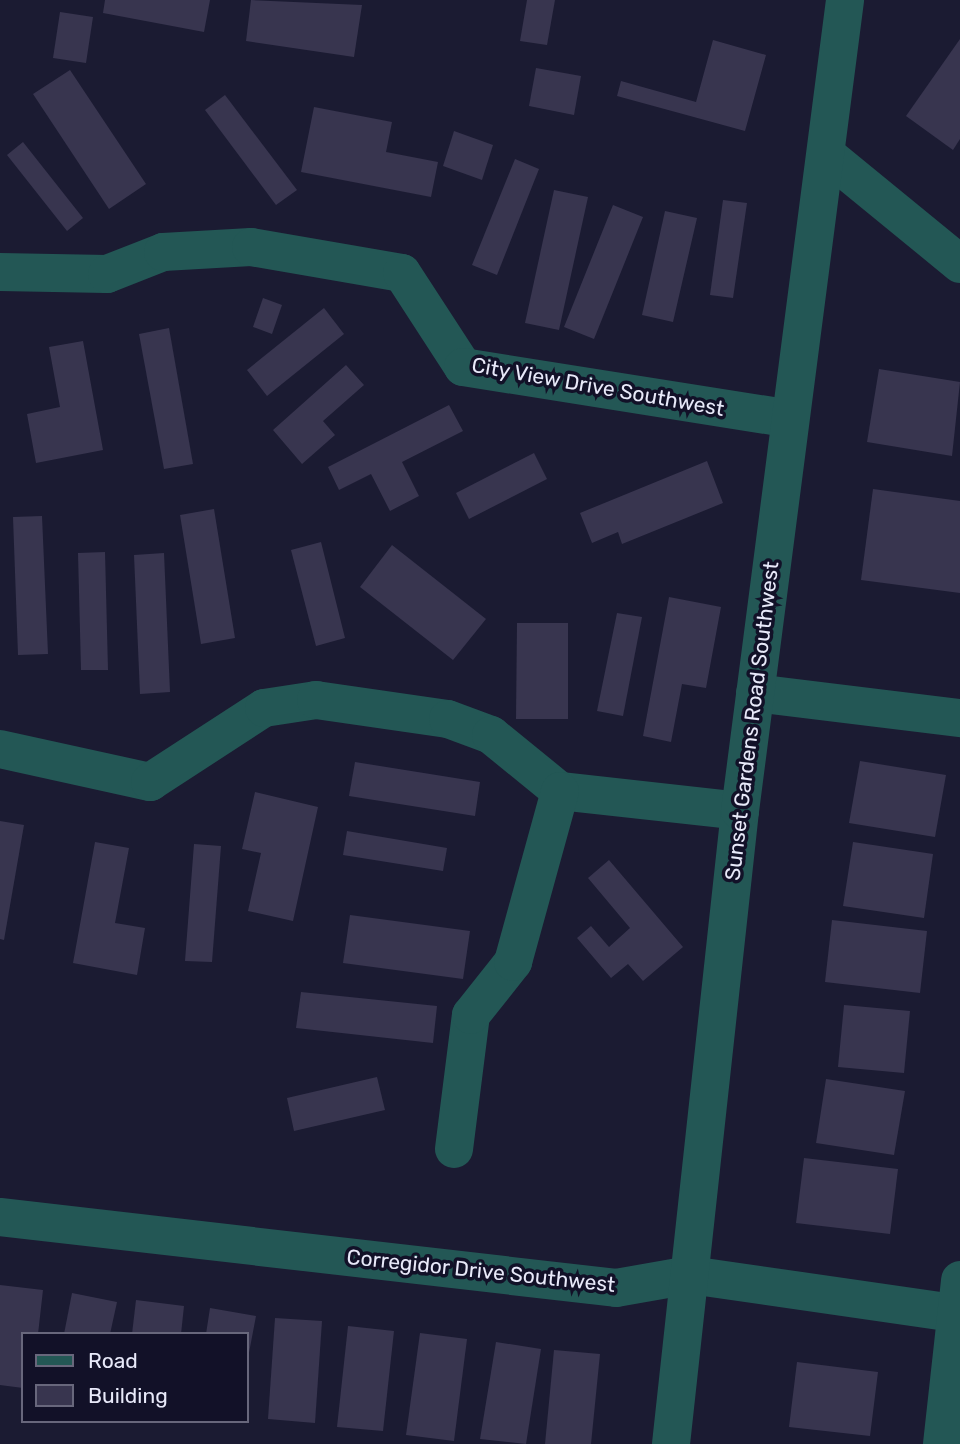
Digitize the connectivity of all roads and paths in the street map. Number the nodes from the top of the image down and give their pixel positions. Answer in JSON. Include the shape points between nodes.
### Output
{"nodes":[{"id":1,"x":845,"y":0,"type":"edge"},
{"id":2,"x":827,"y":155,"type":"junction"},
{"id":3,"x":960,"y":264,"type":"edge"},
{"id":4,"x":0,"y":272,"type":"edge"},
{"id":5,"x":790,"y":419,"type":"junction"},
{"id":6,"x":755,"y":693,"type":"junction"},
{"id":7,"x":960,"y":718,"type":"edge"},
{"id":8,"x":0,"y":749,"type":"edge"},
{"id":9,"x":560,"y":791,"type":"junction"},
{"id":10,"x":740,"y":811,"type":"junction"},
{"id":11,"x":453,"y":1150,"type":"dead end"},
{"id":12,"x":0,"y":1217,"type":"edge"},
{"id":13,"x":690,"y":1275,"type":"junction"},
{"id":14,"x":959,"y":1302,"type":"edge"},
{"id":15,"x":671,"y":1444,"type":"edge"},
{"id":16,"x":943,"y":1444,"type":"edge"}],
"edges":[{"from":1,"to":2,"type":"street","name":"Sunset Gardens Road Southwest"},
{"from":2,"to":3,"type":"street"},
{"from":2,"to":5,"type":"street","name":"Sunset Gardens Road Southwest"},
{"from":4,"to":5,"type":"street","name":"City View Drive Southwest","via":[[107,274],[163,252],[251,247],[402,272],[463,367]]},
{"from":5,"to":6,"type":"street","name":"Sunset Gardens Road Southwest"},
{"from":6,"to":7,"type":"street"},
{"from":6,"to":10,"type":"street","name":"Sunset Gardens Road Southwest"},
{"from":8,"to":9,"type":"street","via":[[150,782],[264,708],[316,700],[448,719],[491,735]]},
{"from":9,"to":10,"type":"street"},
{"from":9,"to":11,"type":"street","via":[[513,962],[471,1015]]},
{"from":10,"to":13,"type":"street","name":"Sunset Gardens Road Southwest"},
{"from":12,"to":13,"type":"street","name":"Corregidor Drive Southwest","via":[[616,1288]]},
{"from":13,"to":14,"type":"street","name":"Corregidor Drive Southwest"},
{"from":13,"to":15,"type":"street","name":"Sunset Gardens Road Southwest"},
{"from":14,"to":16,"type":"street"}]}
